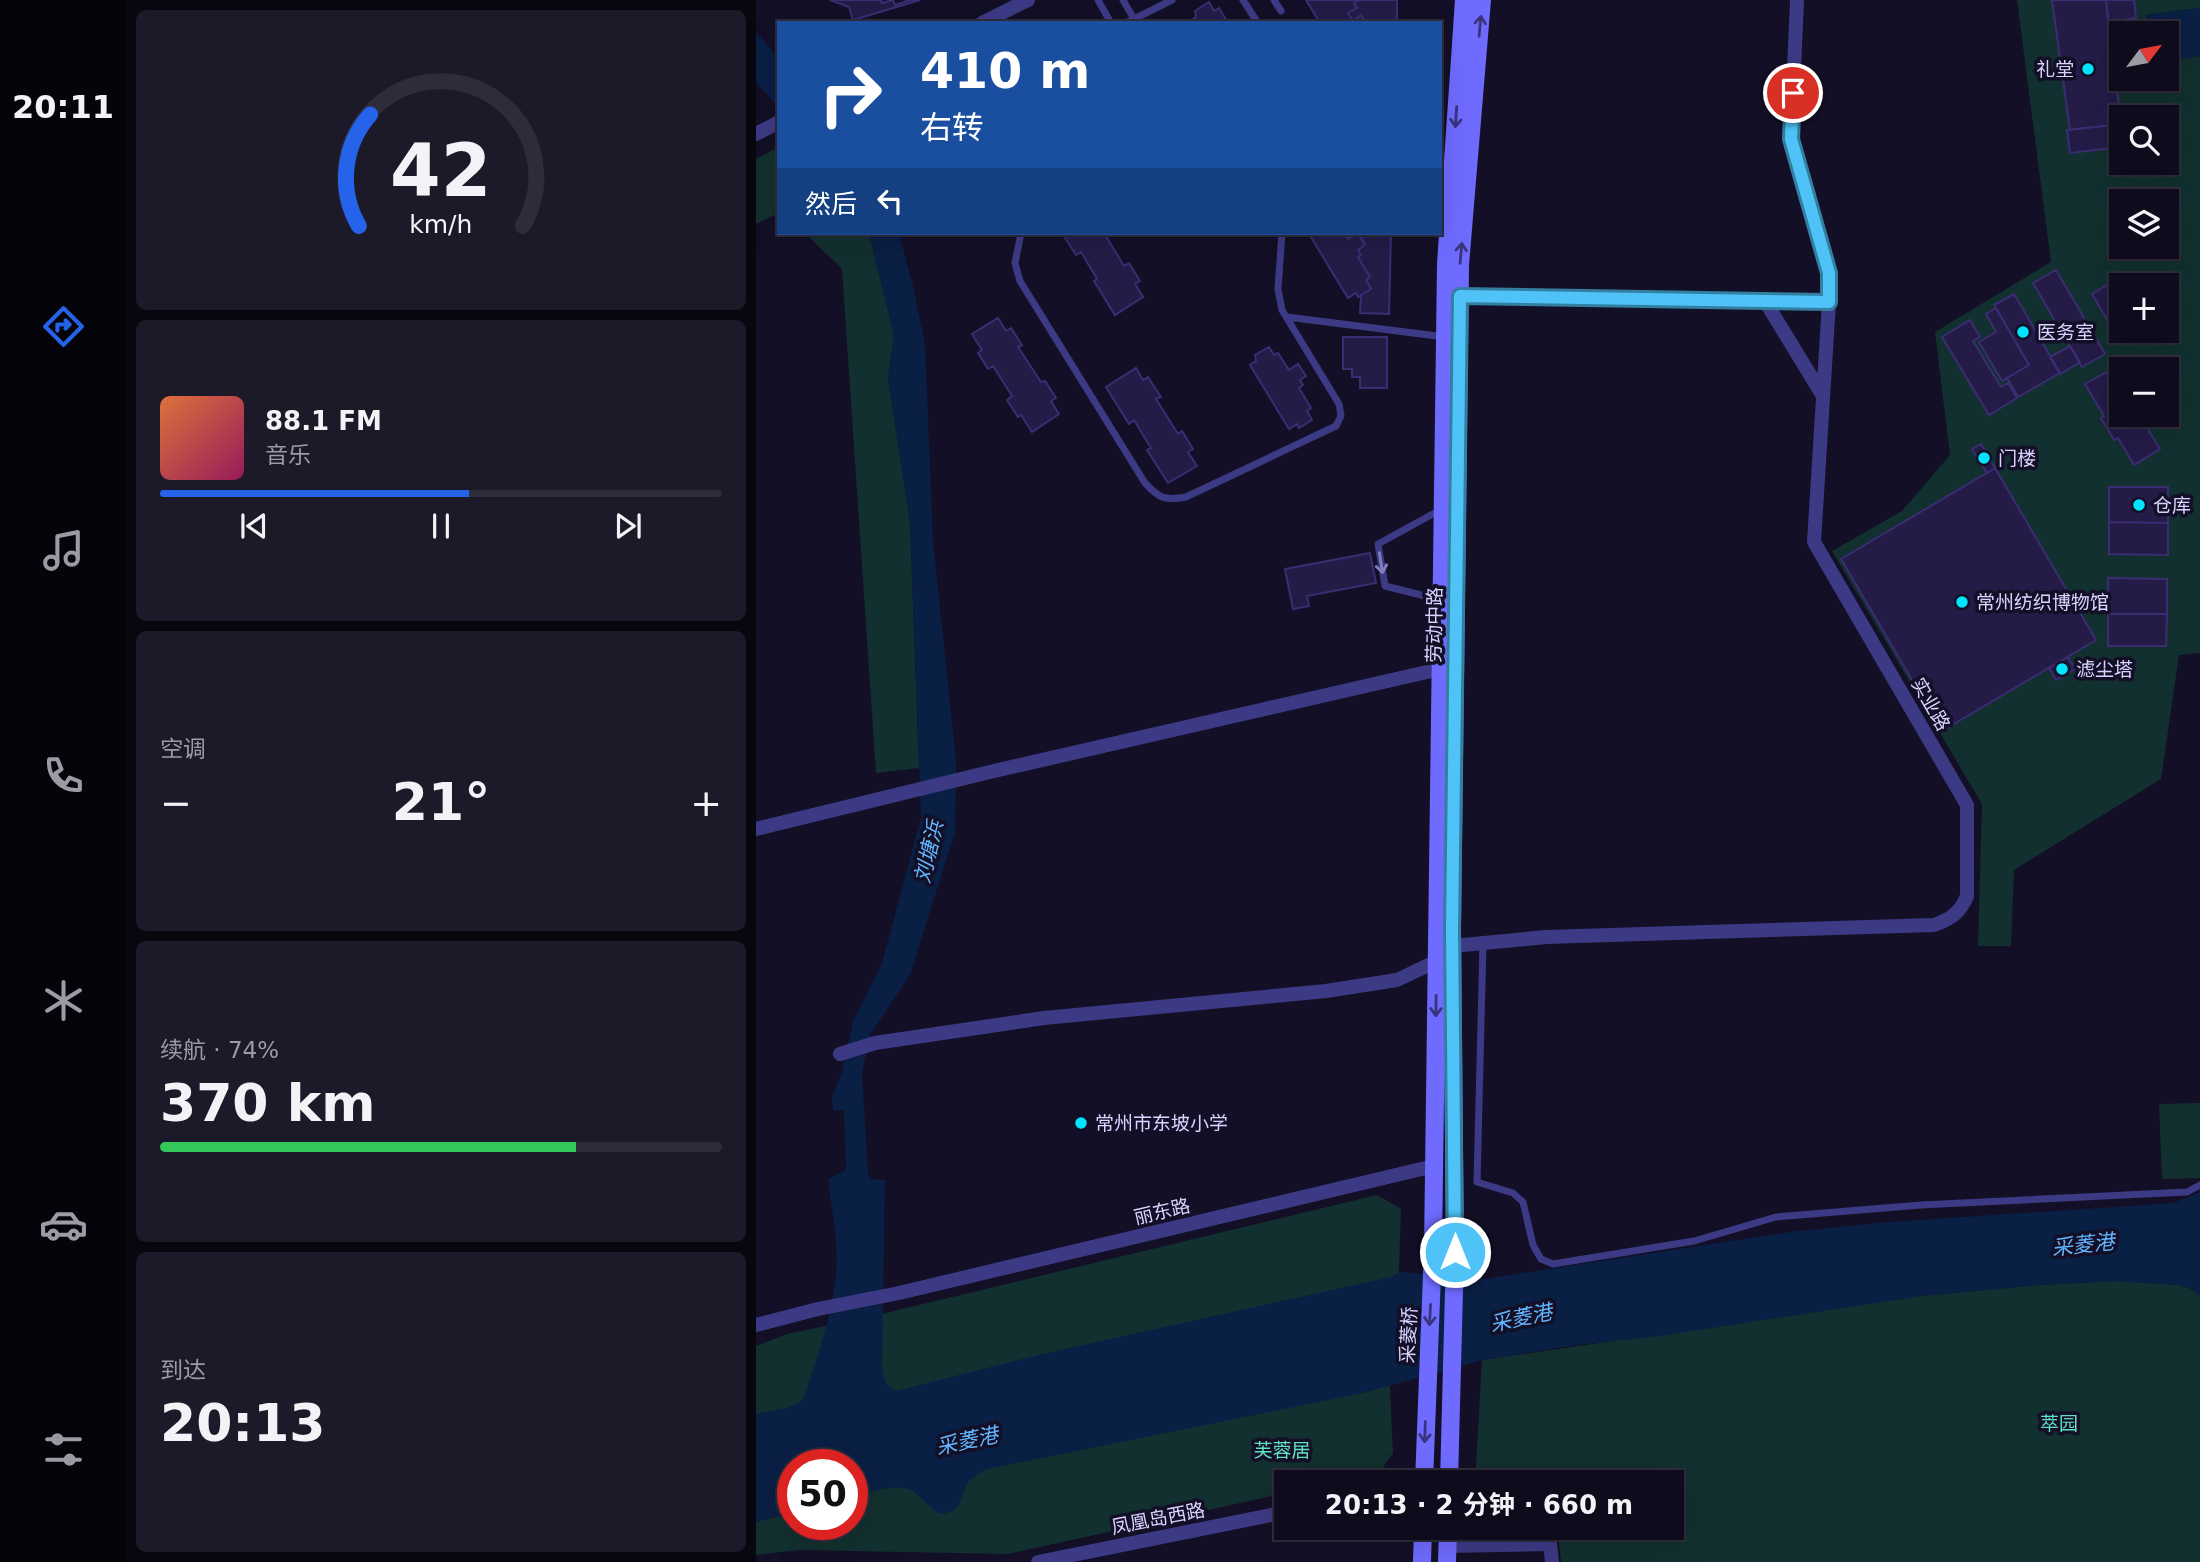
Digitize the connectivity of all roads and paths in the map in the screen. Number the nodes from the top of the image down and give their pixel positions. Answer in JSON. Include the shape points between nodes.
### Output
{"nodes":[{"id":1,"x":1028,"y":0,"type":"edge"},
{"id":2,"x":1098,"y":0,"type":"edge"},
{"id":3,"x":1123,"y":0,"type":"edge"},
{"id":4,"x":1172,"y":0,"type":"edge"},
{"id":5,"x":1243,"y":0,"type":"edge"},
{"id":6,"x":1274,"y":0,"type":"edge"},
{"id":7,"x":1464,"y":0,"type":"edge"},
{"id":8,"x":1482,"y":0,"type":"edge"},
{"id":9,"x":1797,"y":0,"type":"edge"},
{"id":10,"x":1281,"y":11,"type":"dead end"},
{"id":11,"x":1134,"y":19,"type":"junction"},
{"id":12,"x":986,"y":21,"type":"edge"},
{"id":13,"x":1110,"y":21,"type":"edge"},
{"id":14,"x":1130,"y":21,"type":"edge"},
{"id":15,"x":1257,"y":21,"type":"edge"},
{"id":16,"x":777,"y":123,"type":"edge"},
{"id":17,"x":756,"y":134,"type":"edge"},
{"id":18,"x":1021,"y":235,"type":"edge"},
{"id":19,"x":1282,"y":235,"type":"edge"},
{"id":20,"x":1460,"y":296,"type":"junction"},
{"id":21,"x":1765,"y":301,"type":"junction"},
{"id":22,"x":1829,"y":302,"type":"junction"},
{"id":23,"x":1287,"y":317,"type":"junction"},
{"id":24,"x":1445,"y":337,"type":"junction"},
{"id":25,"x":1823,"y":396,"type":"junction"},
{"id":26,"x":1442,"y":509,"type":"junction"},
{"id":27,"x":1441,"y":600,"type":"junction"},
{"id":28,"x":1440,"y":669,"type":"junction"},
{"id":29,"x":756,"y":829,"type":"edge"},
{"id":30,"x":1483,"y":943,"type":"junction"},
{"id":31,"x":1452,"y":946,"type":"junction"},
{"id":32,"x":1437,"y":961,"type":"junction"},
{"id":33,"x":840,"y":1054,"type":"dead end"},
{"id":34,"x":1434,"y":1166,"type":"junction"},
{"id":35,"x":2200,"y":1185,"type":"edge"},
{"id":36,"x":1433,"y":1248,"type":"joint"},
{"id":37,"x":756,"y":1325,"type":"edge"},
{"id":38,"x":1424,"y":1470,"type":"edge"},
{"id":39,"x":1449,"y":1470,"type":"edge"},
{"id":40,"x":1274,"y":1514,"type":"edge"},
{"id":41,"x":1423,"y":1540,"type":"edge"},
{"id":42,"x":1448,"y":1554,"type":"edge"},
{"id":43,"x":1038,"y":1562,"type":"edge"},
{"id":44,"x":1422,"y":1562,"type":"edge"},
{"id":45,"x":1552,"y":1562,"type":"edge"}],
"edges":[{"from":1,"to":12,"type":"street"},
{"from":2,"to":13,"type":"lane"},
{"from":3,"to":11,"type":"lane"},
{"from":4,"to":11,"type":"lane"},
{"from":5,"to":15,"type":"lane"},
{"from":6,"to":10,"type":"lane"},
{"from":7,"to":24,"type":"main road","name":"劳动中路","one_way":true},
{"from":20,"to":8,"type":"main road","name":"劳动中路","one_way":true},
{"from":9,"to":22,"type":"street","name":"实业路","via":[[1791,139],[1829,273]]},
{"from":11,"to":14,"type":"lane"},
{"from":16,"to":17,"type":"street"},
{"from":18,"to":23,"type":"lane","via":[[1015,263],[1020,281],[1157,496],[1186,498],[1336,426],[1339,404]]},
{"from":19,"to":23,"type":"lane","via":[[1278,289]]},
{"from":20,"to":21,"type":"street"},
{"from":20,"to":31,"type":"main road","name":"劳动中路"},
{"from":21,"to":22,"type":"street"},
{"from":21,"to":25,"type":"street"},
{"from":22,"to":25,"type":"street","name":"实业路"},
{"from":23,"to":24,"type":"lane"},
{"from":24,"to":26,"type":"main road","name":"劳动中路"},
{"from":25,"to":30,"type":"street","name":"实业路","via":[[1814,542],[1967,805],[1967,896],[1962,910],[1934,925]]},
{"from":26,"to":27,"type":"main road","name":"劳动中路"},
{"from":26,"to":27,"type":"lane","one_way":true,"via":[[1378,544],[1385,586]]},
{"from":27,"to":28,"type":"main road","name":"劳动中路"},
{"from":28,"to":29,"type":"street"},
{"from":28,"to":32,"type":"main road","name":"劳动中路"},
{"from":30,"to":31,"type":"street","name":"实业路"},
{"from":30,"to":35,"type":"lane","via":[[1477,1182],[1513,1193],[1522,1202],[1533,1245],[1541,1259],[1553,1264],[1694,1241],[1776,1217],[2187,1192]]},
{"from":31,"to":32,"type":"street"},
{"from":31,"to":39,"type":"main road","name":"劳动中路","via":[[1455,1252]]},
{"from":32,"to":33,"type":"street","via":[[1397,980],[1044,1018],[875,1043]]},
{"from":32,"to":34,"type":"main road","name":"劳动中路","one_way":true},
{"from":34,"to":36,"type":"main road","name":"劳动中路"},
{"from":34,"to":37,"type":"street","name":"丽东路"},
{"from":36,"to":38,"type":"main road","name":"采菱桥","one_way":true},
{"from":40,"to":43,"type":"street","name":"凤凰岛西路"},
{"from":41,"to":44,"type":"main road"},
{"from":42,"to":45,"type":"street","via":[[1550,1544]]}]}
